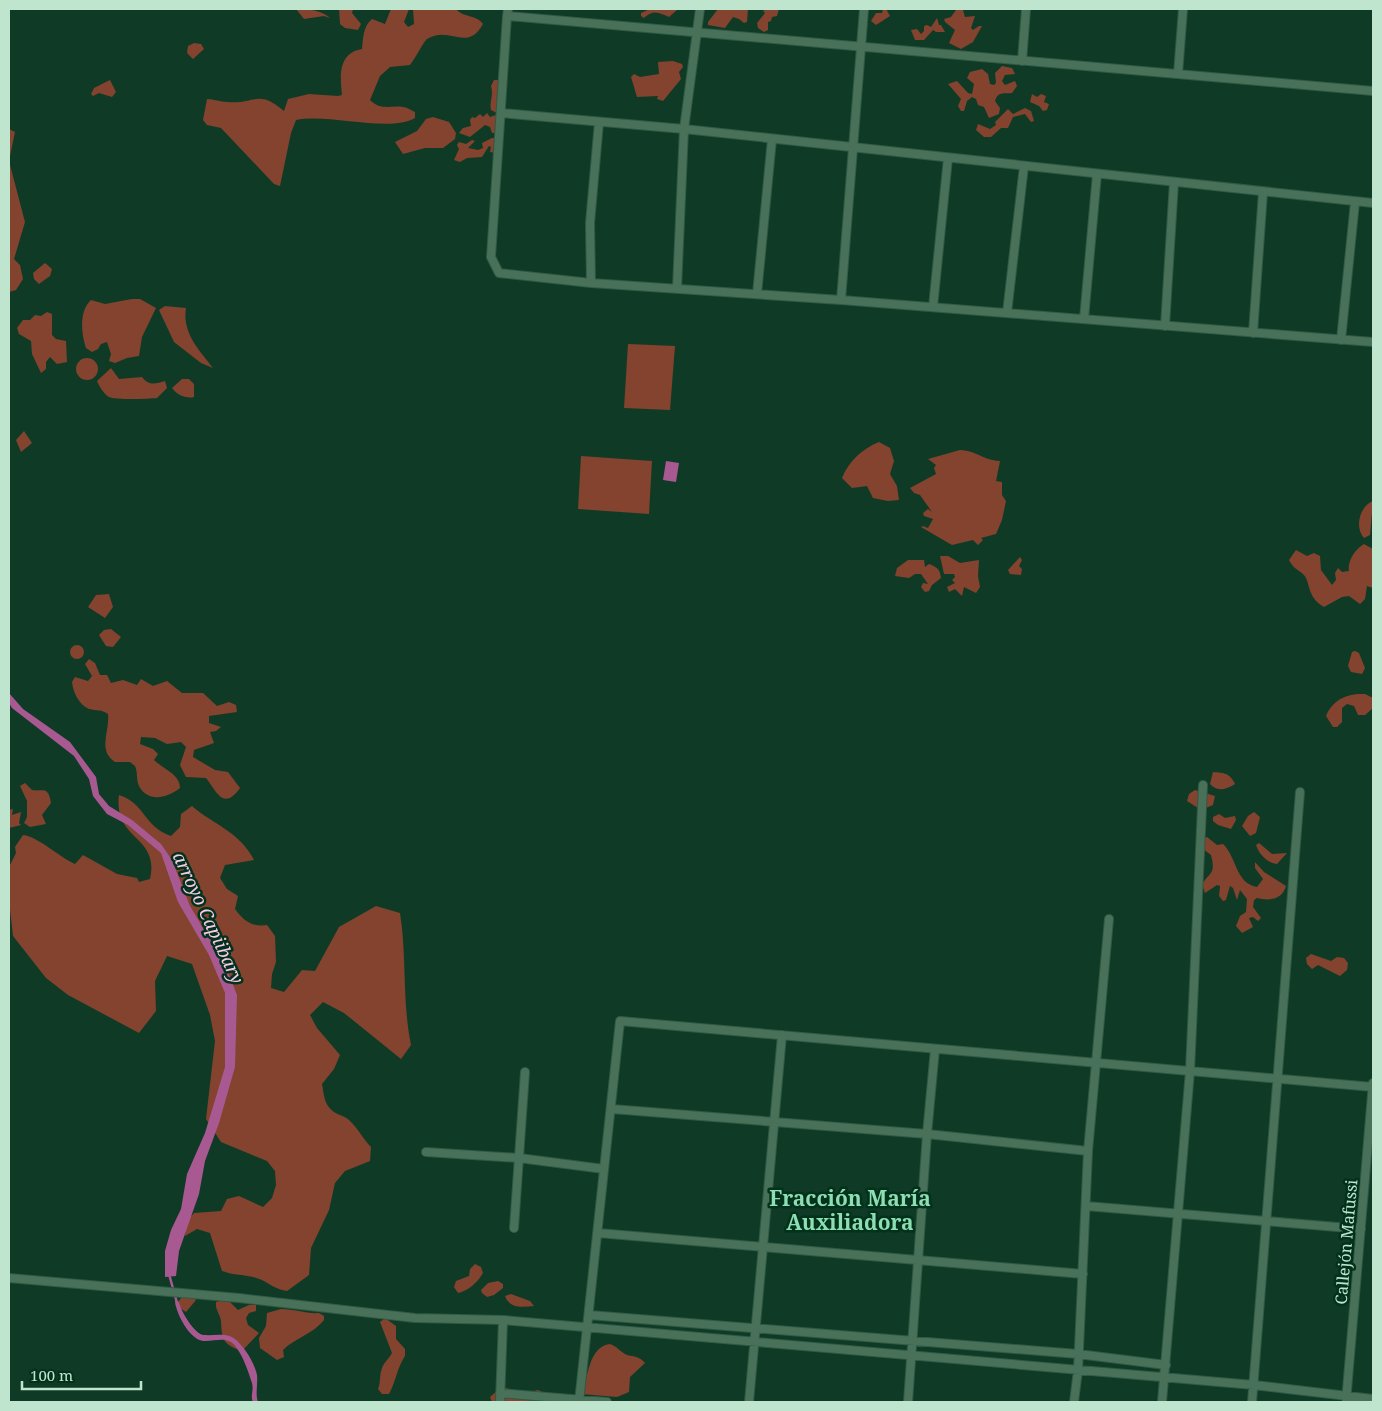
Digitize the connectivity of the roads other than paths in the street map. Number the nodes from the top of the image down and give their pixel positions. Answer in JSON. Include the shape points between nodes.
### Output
{"nodes":[{"id":1,"x":700,"y":9,"type":"edge"},
{"id":2,"x":864,"y":9,"type":"edge"},
{"id":3,"x":1026,"y":9,"type":"edge"},
{"id":4,"x":1183,"y":9,"type":"edge"},
{"id":5,"x":508,"y":12,"type":"edge"},
{"id":6,"x":698,"y":34,"type":"junction"},
{"id":7,"x":862,"y":47,"type":"junction"},
{"id":8,"x":1022,"y":61,"type":"junction"},
{"id":9,"x":1178,"y":74,"type":"junction"},
{"id":10,"x":1373,"y":91,"type":"edge"},
{"id":11,"x":501,"y":113,"type":"junction"},
{"id":12,"x":599,"y":122,"type":"junction"},
{"id":13,"x":684,"y":130,"type":"junction"},
{"id":14,"x":772,"y":139,"type":"junction"},
{"id":15,"x":853,"y":148,"type":"junction"},
{"id":16,"x":948,"y":158,"type":"junction"},
{"id":17,"x":1024,"y":166,"type":"junction"},
{"id":18,"x":1097,"y":174,"type":"junction"},
{"id":19,"x":1174,"y":182,"type":"junction"},
{"id":20,"x":1263,"y":192,"type":"junction"},
{"id":21,"x":1355,"y":202,"type":"junction"},
{"id":22,"x":1373,"y":203,"type":"edge"},
{"id":23,"x":591,"y":283,"type":"junction"},
{"id":24,"x":678,"y":288,"type":"junction"},
{"id":25,"x":757,"y":294,"type":"junction"},
{"id":26,"x":841,"y":300,"type":"junction"},
{"id":27,"x":933,"y":307,"type":"junction"},
{"id":28,"x":1008,"y":313,"type":"junction"},
{"id":29,"x":1084,"y":319,"type":"junction"},
{"id":30,"x":1165,"y":326,"type":"junction"},
{"id":31,"x":1253,"y":333,"type":"junction"},
{"id":32,"x":1341,"y":340,"type":"junction"},
{"id":33,"x":1373,"y":342,"type":"edge"},
{"id":34,"x":1203,"y":785,"type":"dead end"},
{"id":35,"x":1300,"y":792,"type":"dead end"},
{"id":36,"x":1109,"y":919,"type":"dead end"},
{"id":37,"x":782,"y":1035,"type":"junction"},
{"id":38,"x":935,"y":1049,"type":"junction"},
{"id":39,"x":1096,"y":1063,"type":"junction"},
{"id":40,"x":1190,"y":1071,"type":"junction"},
{"id":41,"x":525,"y":1072,"type":"dead end"},
{"id":42,"x":1279,"y":1079,"type":"junction"},
{"id":43,"x":1373,"y":1083,"type":"edge"},
{"id":44,"x":1373,"y":1087,"type":"edge"},
{"id":45,"x":612,"y":1108,"type":"junction"},
{"id":46,"x":774,"y":1122,"type":"junction"},
{"id":47,"x":927,"y":1134,"type":"junction"},
{"id":48,"x":1088,"y":1151,"type":"junction"},
{"id":49,"x":426,"y":1152,"type":"dead end"},
{"id":50,"x":519,"y":1158,"type":"junction"},
{"id":51,"x":604,"y":1168,"type":"junction"},
{"id":52,"x":1086,"y":1206,"type":"junction"},
{"id":53,"x":1178,"y":1214,"type":"junction"},
{"id":54,"x":1267,"y":1221,"type":"junction"},
{"id":55,"x":514,"y":1228,"type":"dead end"},
{"id":56,"x":1361,"y":1229,"type":"junction"},
{"id":57,"x":598,"y":1233,"type":"junction"},
{"id":58,"x":765,"y":1247,"type":"junction"},
{"id":59,"x":918,"y":1260,"type":"junction"},
{"id":60,"x":1082,"y":1274,"type":"junction"},
{"id":61,"x":9,"y":1278,"type":"edge"},
{"id":62,"x":589,"y":1314,"type":"junction"},
{"id":63,"x":503,"y":1320,"type":"junction"},
{"id":64,"x":588,"y":1328,"type":"junction"},
{"id":65,"x":757,"y":1328,"type":"junction"},
{"id":66,"x":913,"y":1341,"type":"junction"},
{"id":67,"x":756,"y":1343,"type":"junction"},
{"id":68,"x":912,"y":1354,"type":"junction"},
{"id":69,"x":1078,"y":1354,"type":"junction"},
{"id":70,"x":1166,"y":1365,"type":"junction"},
{"id":71,"x":1078,"y":1370,"type":"junction"},
{"id":72,"x":1164,"y":1378,"type":"junction"},
{"id":73,"x":1254,"y":1385,"type":"junction"},
{"id":74,"x":500,"y":1392,"type":"junction"},
{"id":75,"x":1346,"y":1399,"type":"edge"},
{"id":76,"x":1373,"y":1399,"type":"edge"},
{"id":77,"x":579,"y":1401,"type":"edge"},
{"id":78,"x":500,"y":1402,"type":"edge"},
{"id":79,"x":607,"y":1402,"type":"edge"},
{"id":80,"x":749,"y":1402,"type":"edge"},
{"id":81,"x":908,"y":1402,"type":"edge"},
{"id":82,"x":1074,"y":1402,"type":"edge"},
{"id":83,"x":1162,"y":1402,"type":"edge"},
{"id":84,"x":1252,"y":1402,"type":"edge"}],
"edges":[{"from":1,"to":6,"type":"street"},
{"from":2,"to":7,"type":"street"},
{"from":3,"to":8,"type":"street"},
{"from":4,"to":9,"type":"street"},
{"from":5,"to":6,"type":"street"},
{"from":5,"to":11,"type":"street"},
{"from":6,"to":7,"type":"street"},
{"from":6,"to":13,"type":"street"},
{"from":7,"to":8,"type":"street"},
{"from":7,"to":15,"type":"street"},
{"from":8,"to":9,"type":"street"},
{"from":9,"to":10,"type":"street"},
{"from":11,"to":12,"type":"street"},
{"from":11,"to":23,"type":"street","via":[[491,256],[499,273]]},
{"from":12,"to":13,"type":"street"},
{"from":12,"to":23,"type":"street","via":[[590,224]]},
{"from":13,"to":14,"type":"street"},
{"from":13,"to":24,"type":"street"},
{"from":14,"to":15,"type":"street"},
{"from":14,"to":25,"type":"street"},
{"from":15,"to":16,"type":"street"},
{"from":15,"to":26,"type":"street"},
{"from":16,"to":17,"type":"street"},
{"from":16,"to":27,"type":"street"},
{"from":17,"to":18,"type":"street"},
{"from":17,"to":28,"type":"street"},
{"from":18,"to":19,"type":"street"},
{"from":18,"to":29,"type":"street"},
{"from":19,"to":20,"type":"street"},
{"from":19,"to":30,"type":"street"},
{"from":20,"to":21,"type":"street"},
{"from":20,"to":31,"type":"street"},
{"from":21,"to":22,"type":"street"},
{"from":21,"to":32,"type":"street"},
{"from":23,"to":24,"type":"street"},
{"from":24,"to":25,"type":"street"},
{"from":25,"to":26,"type":"street"},
{"from":26,"to":27,"type":"street"},
{"from":27,"to":28,"type":"street"},
{"from":28,"to":29,"type":"street"},
{"from":29,"to":30,"type":"street"},
{"from":30,"to":31,"type":"street"},
{"from":31,"to":32,"type":"street"},
{"from":32,"to":33,"type":"street"},
{"from":34,"to":40,"type":"street"},
{"from":35,"to":42,"type":"street"},
{"from":36,"to":39,"type":"street"},
{"from":37,"to":38,"type":"street"},
{"from":37,"to":45,"type":"street","via":[[620,1021]]},
{"from":37,"to":46,"type":"street"},
{"from":38,"to":39,"type":"street"},
{"from":38,"to":47,"type":"street"},
{"from":39,"to":40,"type":"street"},
{"from":39,"to":48,"type":"street"},
{"from":40,"to":42,"type":"street"},
{"from":40,"to":53,"type":"street"},
{"from":41,"to":50,"type":"street"},
{"from":42,"to":44,"type":"street"},
{"from":42,"to":54,"type":"street"},
{"from":43,"to":44,"type":"street","name":"Callejón Mafussi"},
{"from":44,"to":56,"type":"street","name":"Callejón Mafussi"},
{"from":45,"to":46,"type":"street"},
{"from":45,"to":51,"type":"street"},
{"from":46,"to":47,"type":"street"},
{"from":46,"to":58,"type":"street"},
{"from":47,"to":48,"type":"street"},
{"from":47,"to":59,"type":"street"},
{"from":48,"to":52,"type":"street"},
{"from":49,"to":50,"type":"street"},
{"from":50,"to":51,"type":"street"},
{"from":50,"to":55,"type":"street"},
{"from":51,"to":57,"type":"street"},
{"from":52,"to":53,"type":"street"},
{"from":52,"to":60,"type":"street"},
{"from":53,"to":54,"type":"street"},
{"from":53,"to":70,"type":"street"},
{"from":54,"to":56,"type":"street"},
{"from":54,"to":73,"type":"street"},
{"from":56,"to":75,"type":"street","name":"Callejón Mafussi"},
{"from":57,"to":58,"type":"street"},
{"from":57,"to":62,"type":"street"},
{"from":58,"to":59,"type":"street"},
{"from":58,"to":65,"type":"street"},
{"from":59,"to":60,"type":"street"},
{"from":59,"to":66,"type":"street"},
{"from":60,"to":69,"type":"street"},
{"from":61,"to":63,"type":"street","via":[[181,1292],[415,1318]]},
{"from":62,"to":64,"type":"street"},
{"from":62,"to":65,"type":"street"},
{"from":63,"to":64,"type":"street"},
{"from":63,"to":74,"type":"street"},
{"from":64,"to":67,"type":"street"},
{"from":64,"to":77,"type":"street"},
{"from":65,"to":66,"type":"street"},
{"from":65,"to":67,"type":"street"},
{"from":66,"to":68,"type":"street"},
{"from":66,"to":69,"type":"street"},
{"from":67,"to":68,"type":"street"},
{"from":67,"to":80,"type":"street"},
{"from":68,"to":71,"type":"street"},
{"from":68,"to":81,"type":"street"},
{"from":69,"to":70,"type":"street"},
{"from":69,"to":71,"type":"street"},
{"from":70,"to":72,"type":"street"},
{"from":71,"to":72,"type":"street"},
{"from":71,"to":82,"type":"street"},
{"from":72,"to":73,"type":"street"},
{"from":72,"to":83,"type":"street"},
{"from":73,"to":75,"type":"street"},
{"from":73,"to":84,"type":"street"},
{"from":74,"to":77,"type":"street"},
{"from":74,"to":78,"type":"street"},
{"from":75,"to":76,"type":"street"},
{"from":77,"to":79,"type":"street"}]}
